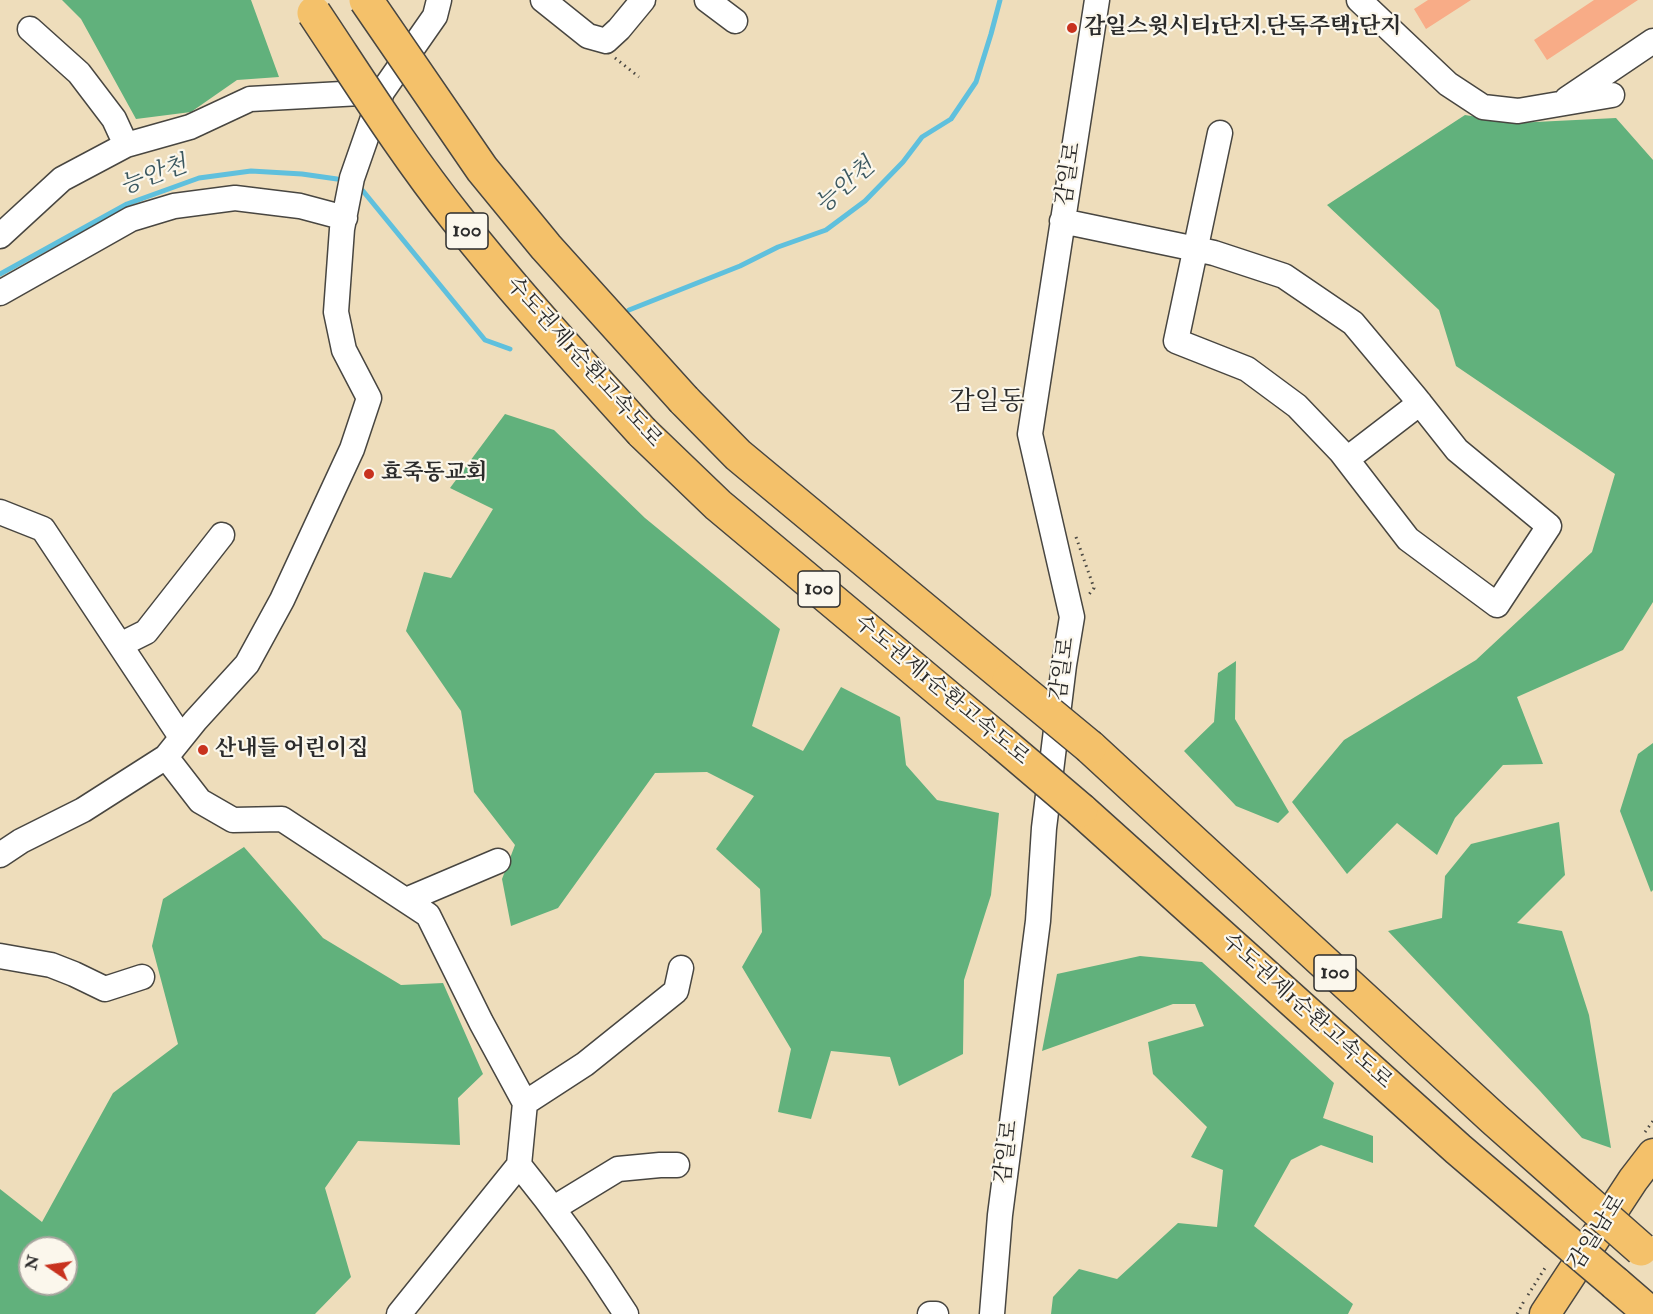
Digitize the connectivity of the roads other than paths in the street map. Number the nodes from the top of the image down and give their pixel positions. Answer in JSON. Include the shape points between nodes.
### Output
{"nodes":[{"id":1,"x":366,"y":0,"type":"edge"},
{"id":2,"x":439,"y":0,"type":"edge"},
{"id":3,"x":543,"y":0,"type":"edge"},
{"id":4,"x":643,"y":0,"type":"edge"},
{"id":5,"x":707,"y":0,"type":"edge"},
{"id":6,"x":1097,"y":0,"type":"edge"},
{"id":7,"x":1359,"y":0,"type":"edge"},
{"id":8,"x":309,"y":7,"type":"edge"},
{"id":9,"x":735,"y":21,"type":"dead end"},
{"id":10,"x":30,"y":29,"type":"dead end"},
{"id":11,"x":1653,"y":41,"type":"edge"},
{"id":12,"x":382,"y":92,"type":"junction"},
{"id":13,"x":1612,"y":94,"type":"dead end"},
{"id":14,"x":1560,"y":103,"type":"junction"},
{"id":15,"x":1220,"y":133,"type":"dead end"},
{"id":16,"x":126,"y":146,"type":"junction"},
{"id":17,"x":345,"y":218,"type":"junction"},
{"id":18,"x":1062,"y":221,"type":"junction"},
{"id":19,"x":0,"y":236,"type":"edge"},
{"id":20,"x":1196,"y":249,"type":"junction"},
{"id":21,"x":0,"y":293,"type":"edge"},
{"id":22,"x":1420,"y":403,"type":"junction"},
{"id":23,"x":1347,"y":459,"type":"junction"},
{"id":24,"x":0,"y":513,"type":"edge"},
{"id":25,"x":222,"y":535,"type":"dead end"},
{"id":26,"x":120,"y":645,"type":"junction"},
{"id":27,"x":181,"y":737,"type":"junction"},
{"id":28,"x":166,"y":757,"type":"junction"},
{"id":29,"x":0,"y":855,"type":"edge"},
{"id":30,"x":498,"y":861,"type":"dead end"},
{"id":31,"x":406,"y":900,"type":"junction"},
{"id":32,"x":0,"y":956,"type":"edge"},
{"id":33,"x":681,"y":968,"type":"dead end"},
{"id":34,"x":141,"y":977,"type":"dead end"},
{"id":35,"x":525,"y":1103,"type":"junction"},
{"id":36,"x":1653,"y":1154,"type":"edge"},
{"id":37,"x":519,"y":1165,"type":"junction"},
{"id":38,"x":677,"y":1165,"type":"dead end"},
{"id":39,"x":554,"y":1208,"type":"junction"},
{"id":40,"x":1647,"y":1254,"type":"edge"},
{"id":41,"x":399,"y":1314,"type":"edge"},
{"id":42,"x":626,"y":1314,"type":"edge"},
{"id":43,"x":930,"y":1314,"type":"edge"},
{"id":44,"x":936,"y":1314,"type":"edge"},
{"id":45,"x":992,"y":1314,"type":"edge"},
{"id":46,"x":1545,"y":1314,"type":"edge"},
{"id":47,"x":1651,"y":1314,"type":"edge"}],
"edges":[{"from":1,"to":40,"type":"highway","number":"100","bridge":true,"via":[[482,169],[546,247],[738,455],[1090,747],[1485,1111]]},
{"from":2,"to":12,"type":"street","via":[[435,16]]},
{"from":3,"to":4,"type":"street","via":[[588,36],[606,41]]},
{"from":5,"to":9,"type":"street"},
{"from":6,"to":18,"type":"street","name":"감일로"},
{"from":7,"to":14,"type":"street","via":[[1448,84],[1483,106],[1518,111]]},
{"from":8,"to":47,"type":"highway","name":"수도권제1순환고속도로","number":"100","bridge":true,"via":[[457,219],[642,432],[718,505],[1081,810],[1458,1149]]},
{"from":10,"to":16,"type":"street","via":[[79,73],[114,119]]},
{"from":11,"to":14,"type":"street"},
{"from":12,"to":16,"type":"street","via":[[250,99],[190,127]]},
{"from":12,"to":17,"type":"street","via":[[352,178]]},
{"from":13,"to":14,"type":"street"},
{"from":15,"to":20,"type":"street"},
{"from":16,"to":19,"type":"street","via":[[62,179]]},
{"from":17,"to":21,"type":"street","via":[[300,206],[235,198],[174,206],[131,219]]},
{"from":17,"to":27,"type":"street","via":[[336,312],[344,350],[369,398],[352,449],[248,664]]},
{"from":18,"to":20,"type":"street"},
{"from":18,"to":45,"type":"street","name":"감일로","via":[[1030,434],[1072,617],[1044,828],[1038,921],[1000,1215]]},
{"from":20,"to":22,"type":"street","via":[[1284,276],[1353,323]]},
{"from":20,"to":23,"type":"street","via":[[1176,341],[1247,369],[1297,406]]},
{"from":22,"to":23,"type":"street"},
{"from":22,"to":23,"type":"street","via":[[1457,450],[1549,526],[1497,605],[1408,539]]},
{"from":24,"to":26,"type":"street","via":[[43,529]]},
{"from":25,"to":26,"type":"street","via":[[146,632]]},
{"from":26,"to":27,"type":"street"},
{"from":27,"to":28,"type":"street"},
{"from":28,"to":29,"type":"street","via":[[83,810]]},
{"from":28,"to":31,"type":"street","via":[[200,801],[233,820],[282,819]]},
{"from":30,"to":31,"type":"street"},
{"from":31,"to":35,"type":"street","via":[[428,915]]},
{"from":32,"to":34,"type":"street","via":[[51,965],[105,989]]},
{"from":33,"to":35,"type":"street","via":[[676,991],[585,1064]]},
{"from":35,"to":37,"type":"street"},
{"from":36,"to":46,"type":"main road","name":"감일남로"},
{"from":37,"to":39,"type":"street"},
{"from":37,"to":41,"type":"street"},
{"from":38,"to":39,"type":"street","via":[[618,1169]]},
{"from":39,"to":42,"type":"street"},
{"from":43,"to":44,"type":"street"}]}
